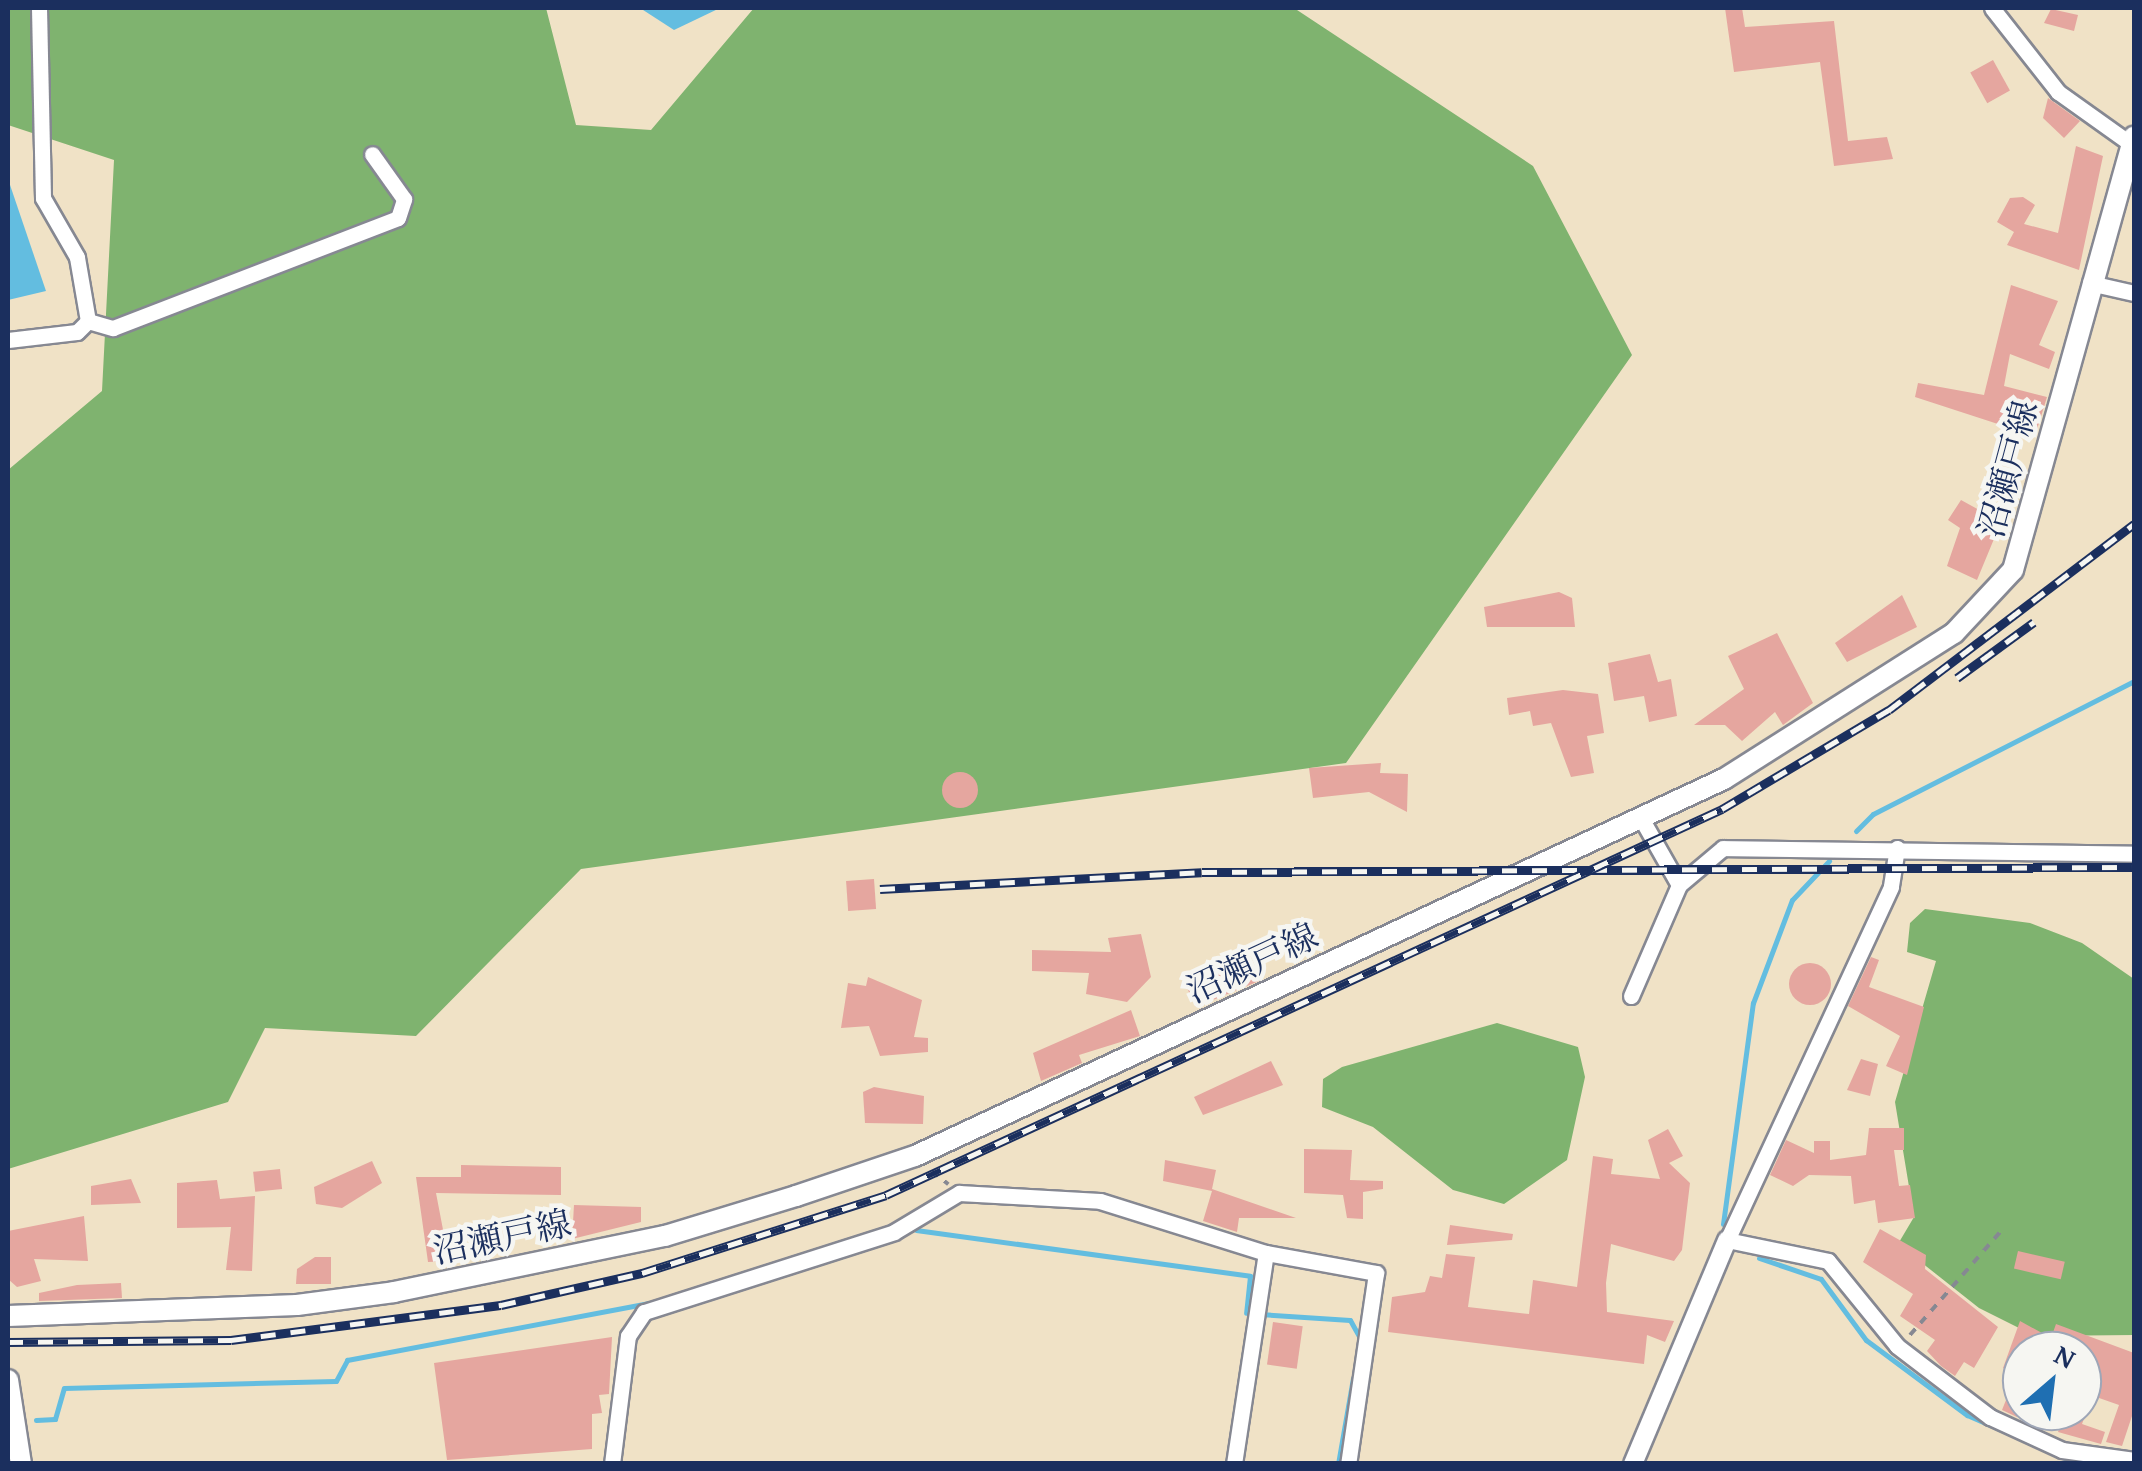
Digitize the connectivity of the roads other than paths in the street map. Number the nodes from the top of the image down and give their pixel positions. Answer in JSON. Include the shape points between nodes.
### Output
{"nodes":[{"id":1,"x":39,"y":8,"type":"edge"},
{"id":2,"x":1992,"y":8,"type":"edge"},
{"id":3,"x":2133,"y":141,"type":"edge"},
{"id":4,"x":372,"y":154,"type":"dead end"},
{"id":5,"x":2090,"y":283,"type":"junction"},
{"id":6,"x":2134,"y":294,"type":"edge"},
{"id":7,"x":88,"y":320,"type":"junction"},
{"id":8,"x":8,"y":340,"type":"edge"},
{"id":9,"x":1640,"y":818,"type":"junction"},
{"id":10,"x":1897,"y":848,"type":"junction"},
{"id":11,"x":2134,"y":854,"type":"edge"},
{"id":12,"x":1679,"y":884,"type":"junction"},
{"id":13,"x":1631,"y":996,"type":"dead end"},
{"id":14,"x":1728,"y":1240,"type":"junction"},
{"id":15,"x":1266,"y":1253,"type":"junction"},
{"id":16,"x":8,"y":1316,"type":"edge"},
{"id":17,"x":8,"y":1380,"type":"edge"},
{"id":18,"x":2134,"y":1460,"type":"edge"},
{"id":19,"x":21,"y":1464,"type":"edge"},
{"id":20,"x":612,"y":1464,"type":"edge"},
{"id":21,"x":1234,"y":1464,"type":"edge"},
{"id":22,"x":1348,"y":1464,"type":"edge"},
{"id":23,"x":1633,"y":1464,"type":"edge"}],
"edges":[{"from":1,"to":7,"type":"street","via":[[43,198],[77,256]]},
{"from":2,"to":3,"type":"street","via":[[2058,92]]},
{"from":3,"to":5,"type":"main road","name":"沼瀬戸線"},
{"from":4,"to":7,"type":"street","via":[[404,198],[398,218],[114,328]]},
{"from":5,"to":6,"type":"street"},
{"from":5,"to":9,"type":"main road","name":"沼瀬戸線","via":[[2029,529],[2013,570],[1982,607],[1803,734]]},
{"from":7,"to":8,"type":"street","via":[[77,332]]},
{"from":9,"to":12,"type":"street"},
{"from":9,"to":16,"type":"main road","name":"沼瀬戸線","via":[[916,1156],[665,1236],[394,1292],[297,1305]]},
{"from":10,"to":11,"type":"street"},
{"from":10,"to":12,"type":"street","via":[[1724,848]]},
{"from":10,"to":14,"type":"street","via":[[1891,887]]},
{"from":12,"to":13,"type":"street"},
{"from":14,"to":18,"type":"street","via":[[1828,1261],[1897,1346],[1990,1418],[2062,1450]]},
{"from":14,"to":23,"type":"street"},
{"from":15,"to":20,"type":"street","via":[[1100,1201],[959,1193],[894,1232],[644,1312],[628,1336]]},
{"from":15,"to":21,"type":"street"},
{"from":15,"to":22,"type":"street","via":[[1376,1273]]},
{"from":17,"to":19,"type":"main road"}]}
